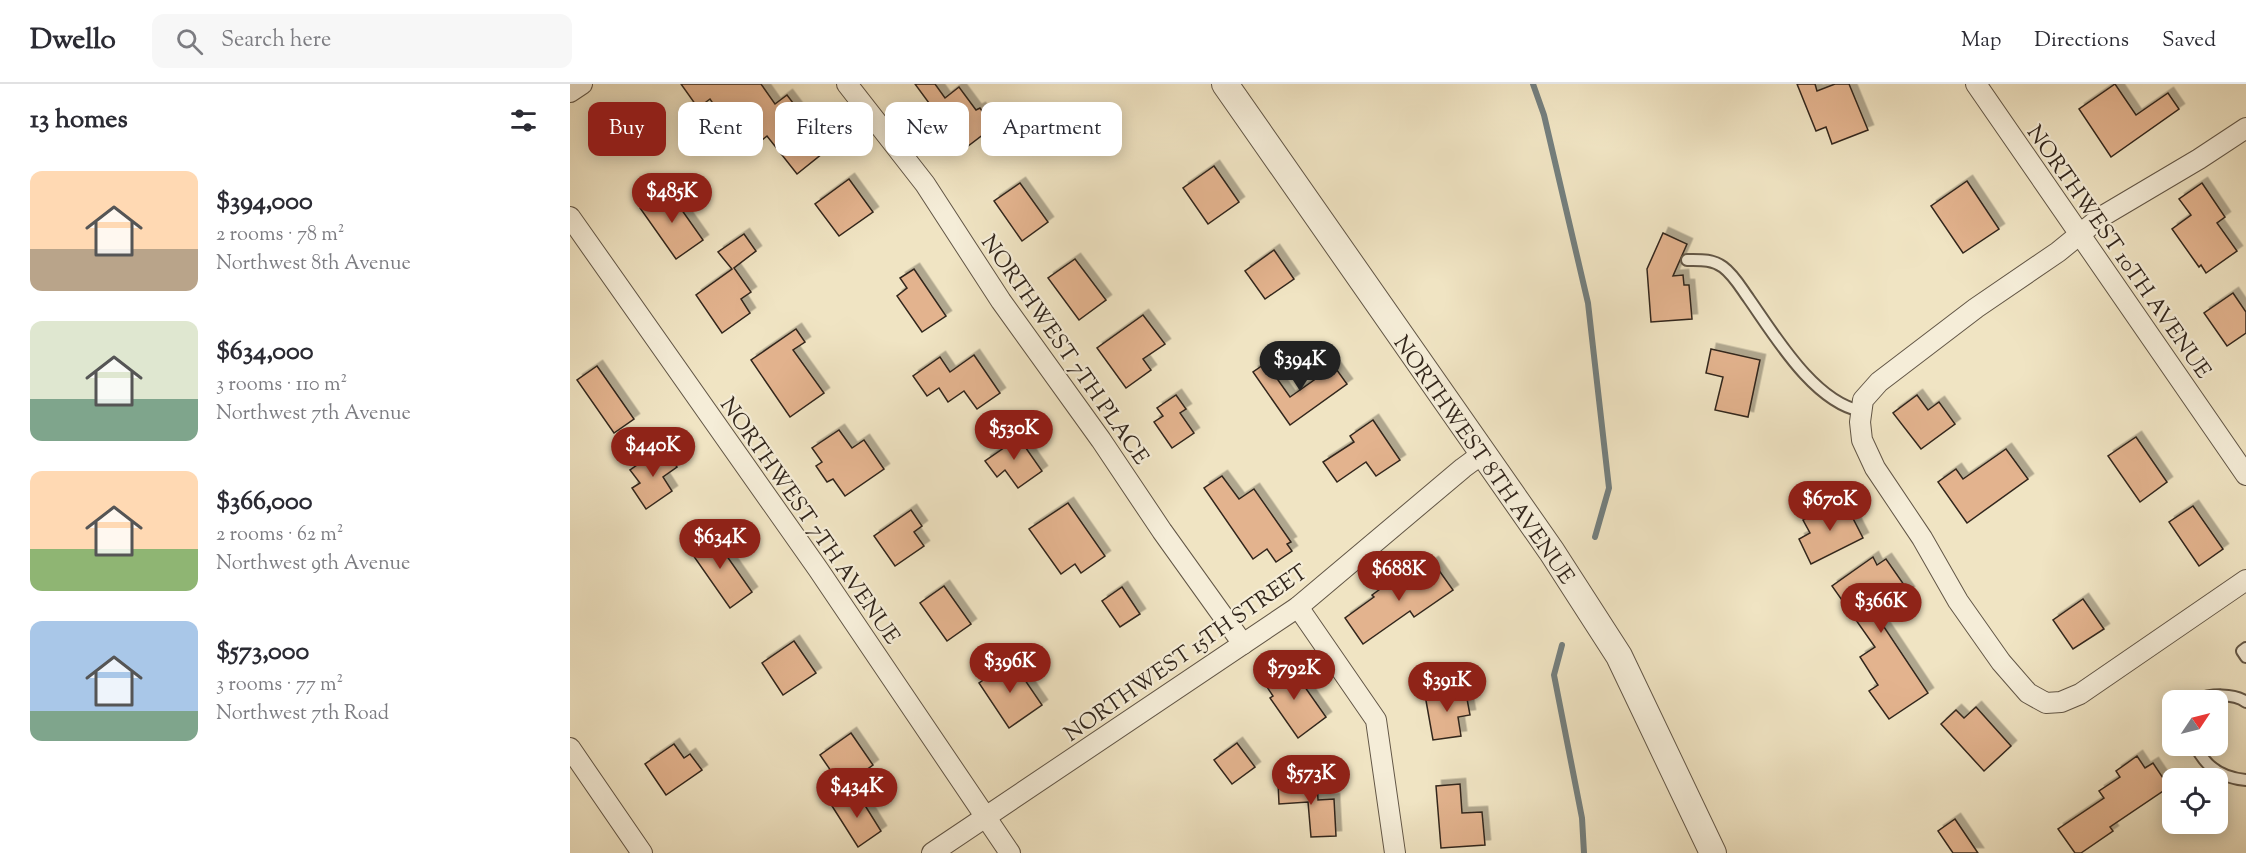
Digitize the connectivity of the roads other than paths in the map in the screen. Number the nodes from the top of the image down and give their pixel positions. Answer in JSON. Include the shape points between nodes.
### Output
{"nodes":[{"id":1,"x":582,"y":84,"type":"edge"},
{"id":2,"x":847,"y":84,"type":"edge"},
{"id":3,"x":1225,"y":84,"type":"edge"},
{"id":4,"x":1976,"y":84,"type":"edge"},
{"id":5,"x":570,"y":92,"type":"edge"},
{"id":6,"x":2246,"y":128,"type":"edge"},
{"id":7,"x":570,"y":217,"type":"edge"},
{"id":8,"x":2079,"y":234,"type":"junction"},
{"id":9,"x":1687,"y":260,"type":"dead end"},
{"id":10,"x":1862,"y":405,"type":"junction"},
{"id":11,"x":1482,"y":454,"type":"junction"},
{"id":12,"x":2246,"y":475,"type":"edge"},
{"id":13,"x":2246,"y":580,"type":"edge"},
{"id":14,"x":1298,"y":607,"type":"junction"},
{"id":15,"x":1243,"y":644,"type":"junction"},
{"id":16,"x":2246,"y":648,"type":"edge"},
{"id":17,"x":2246,"y":657,"type":"edge"},
{"id":18,"x":2228,"y":696,"type":"edge"},
{"id":19,"x":2246,"y":702,"type":"edge"},
{"id":20,"x":570,"y":748,"type":"edge"},
{"id":21,"x":2202,"y":756,"type":"edge"},
{"id":22,"x":2246,"y":780,"type":"edge"},
{"id":23,"x":985,"y":817,"type":"junction"},
{"id":24,"x":642,"y":853,"type":"edge"},
{"id":25,"x":932,"y":853,"type":"edge"},
{"id":26,"x":1010,"y":853,"type":"edge"},
{"id":27,"x":1395,"y":853,"type":"edge"},
{"id":28,"x":1713,"y":853,"type":"edge"}],
"edges":[{"from":1,"to":5,"type":"street"},
{"from":2,"to":15,"type":"street","name":"NORTHWEST 7TH PLACE","via":[[925,184],[1001,302]]},
{"from":3,"to":11,"type":"street","name":"NORTHWEST 8TH AVENUE"},
{"from":4,"to":8,"type":"street","name":"NORTHWEST 10TH AVENUE"},
{"from":6,"to":8,"type":"street"},
{"from":7,"to":23,"type":"street","name":"NORTHWEST 7TH AVENUE","via":[[818,569]]},
{"from":8,"to":10,"type":"street","via":[[1879,382]]},
{"from":8,"to":12,"type":"street","name":"NORTHWEST 10TH AVENUE"},
{"from":9,"to":10,"type":"lane","via":[[1709,260],[1722,266],[1812,382],[1850,409]]},
{"from":10,"to":13,"type":"street","via":[[1862,440],[1875,468],[2001,662],[2028,693],[2046,703],[2080,694]]},
{"from":11,"to":14,"type":"street","name":"NORTHWEST 15TH STREET"},
{"from":11,"to":28,"type":"street","name":"NORTHWEST 8TH AVENUE","via":[[1619,656]]},
{"from":14,"to":15,"type":"street","name":"NORTHWEST 15TH STREET"},
{"from":14,"to":27,"type":"street","via":[[1376,720]]},
{"from":15,"to":23,"type":"street","name":"NORTHWEST 15TH STREET"},
{"from":16,"to":17,"type":"lane","via":[[2242,651]]},
{"from":18,"to":19,"type":"lane"},
{"from":20,"to":24,"type":"street"},
{"from":21,"to":22,"type":"lane","via":[[2218,773]]},
{"from":23,"to":25,"type":"street","name":"NORTHWEST 15TH STREET"},
{"from":23,"to":26,"type":"street","name":"NORTHWEST 7TH AVENUE"}]}
